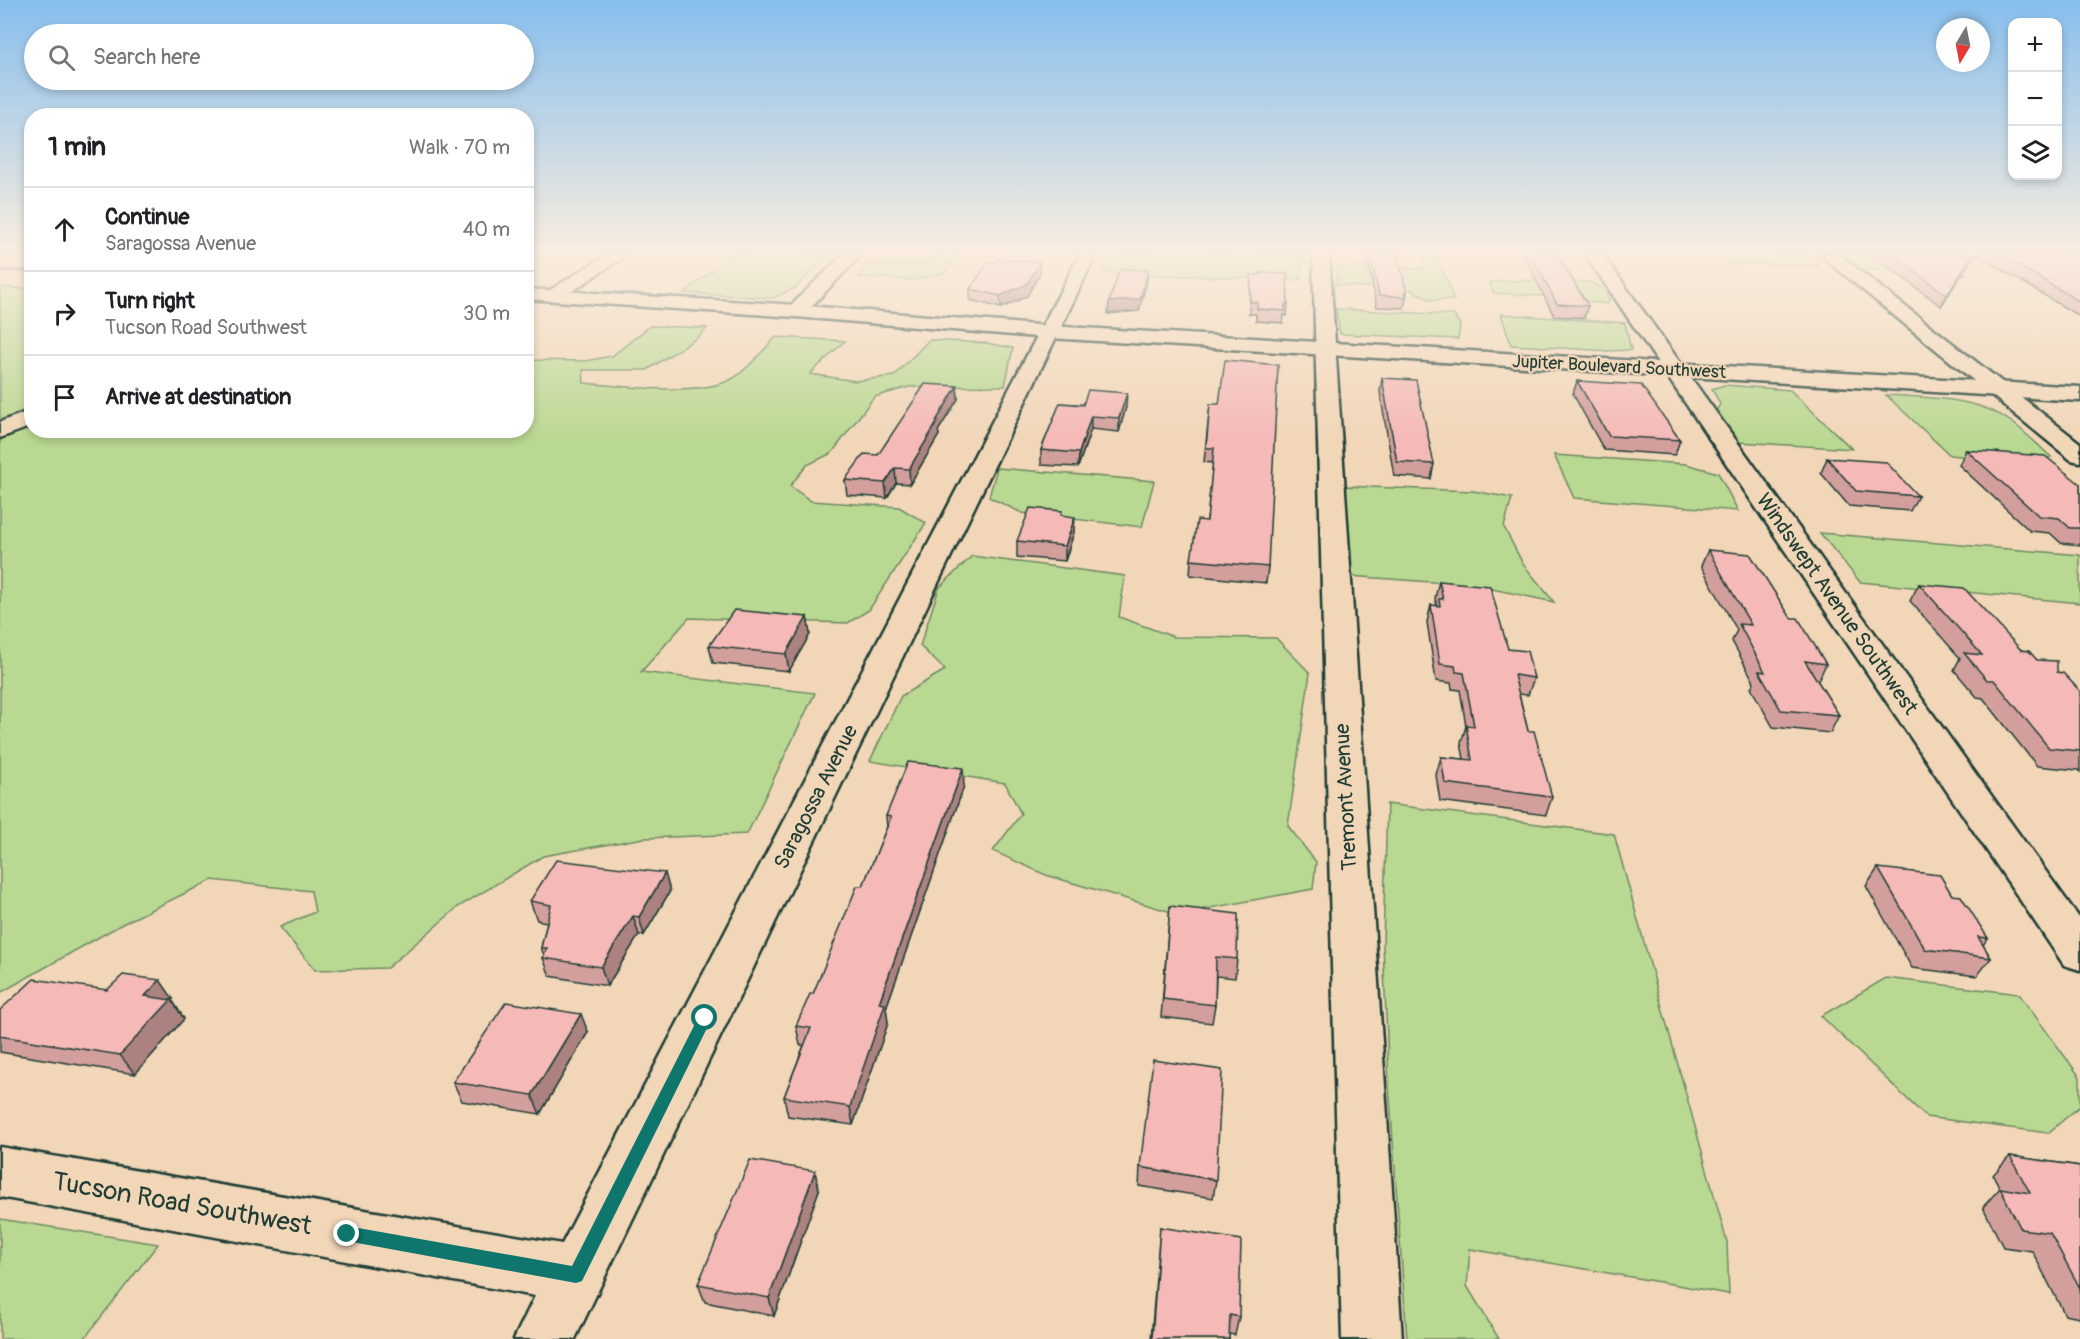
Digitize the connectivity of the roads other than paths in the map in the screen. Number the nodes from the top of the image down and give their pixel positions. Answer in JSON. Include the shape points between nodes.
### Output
{"nodes":[{"id":1,"x":700,"y":316,"type":"edge"},
{"id":2,"x":862,"y":316,"type":"edge"},
{"id":3,"x":1057,"y":316,"type":"edge"},
{"id":4,"x":1324,"y":316,"type":"edge"},
{"id":5,"x":1637,"y":316,"type":"edge"},
{"id":6,"x":1905,"y":316,"type":"edge"},
{"id":7,"x":1049,"y":332,"type":"junction"},
{"id":8,"x":1326,"y":349,"type":"junction"},
{"id":9,"x":1674,"y":370,"type":"junction"},
{"id":10,"x":1996,"y":389,"type":"junction"},
{"id":11,"x":2080,"y":394,"type":"edge"},
{"id":12,"x":24,"y":420,"type":"edge"},
{"id":13,"x":0,"y":431,"type":"edge"},
{"id":14,"x":2080,"y":455,"type":"edge"},
{"id":15,"x":2080,"y":953,"type":"edge"},
{"id":16,"x":0,"y":1172,"type":"edge"},
{"id":17,"x":576,"y":1275,"type":"junction"},
{"id":18,"x":544,"y":1339,"type":"edge"},
{"id":19,"x":1372,"y":1339,"type":"edge"}],
"edges":[{"from":1,"to":7,"type":"street","name":"Jupiter Boulevard Southwest"},
{"from":2,"to":7,"type":"street","name":"Jupiter Boulevard Southwest"},
{"from":3,"to":7,"type":"street","name":"Saragossa Avenue"},
{"from":4,"to":8,"type":"street","name":"Tremont Avenue"},
{"from":5,"to":9,"type":"street","name":"Windswept Avenue Southwest"},
{"from":6,"to":10,"type":"street"},
{"from":7,"to":8,"type":"street","name":"Jupiter Boulevard Southwest"},
{"from":7,"to":17,"type":"street","name":"Saragossa Avenue"},
{"from":8,"to":9,"type":"street","name":"Jupiter Boulevard Southwest"},
{"from":8,"to":19,"type":"street","name":"Tremont Avenue"},
{"from":9,"to":10,"type":"street","name":"Jupiter Boulevard Southwest"},
{"from":9,"to":15,"type":"street","name":"Windswept Avenue Southwest"},
{"from":10,"to":11,"type":"street","name":"Jupiter Boulevard Southwest"},
{"from":10,"to":14,"type":"street"},
{"from":12,"to":13,"type":"street"},
{"from":16,"to":17,"type":"street","name":"Tucson Road Southwest"},
{"from":17,"to":18,"type":"street","name":"Saragossa Avenue"}]}
